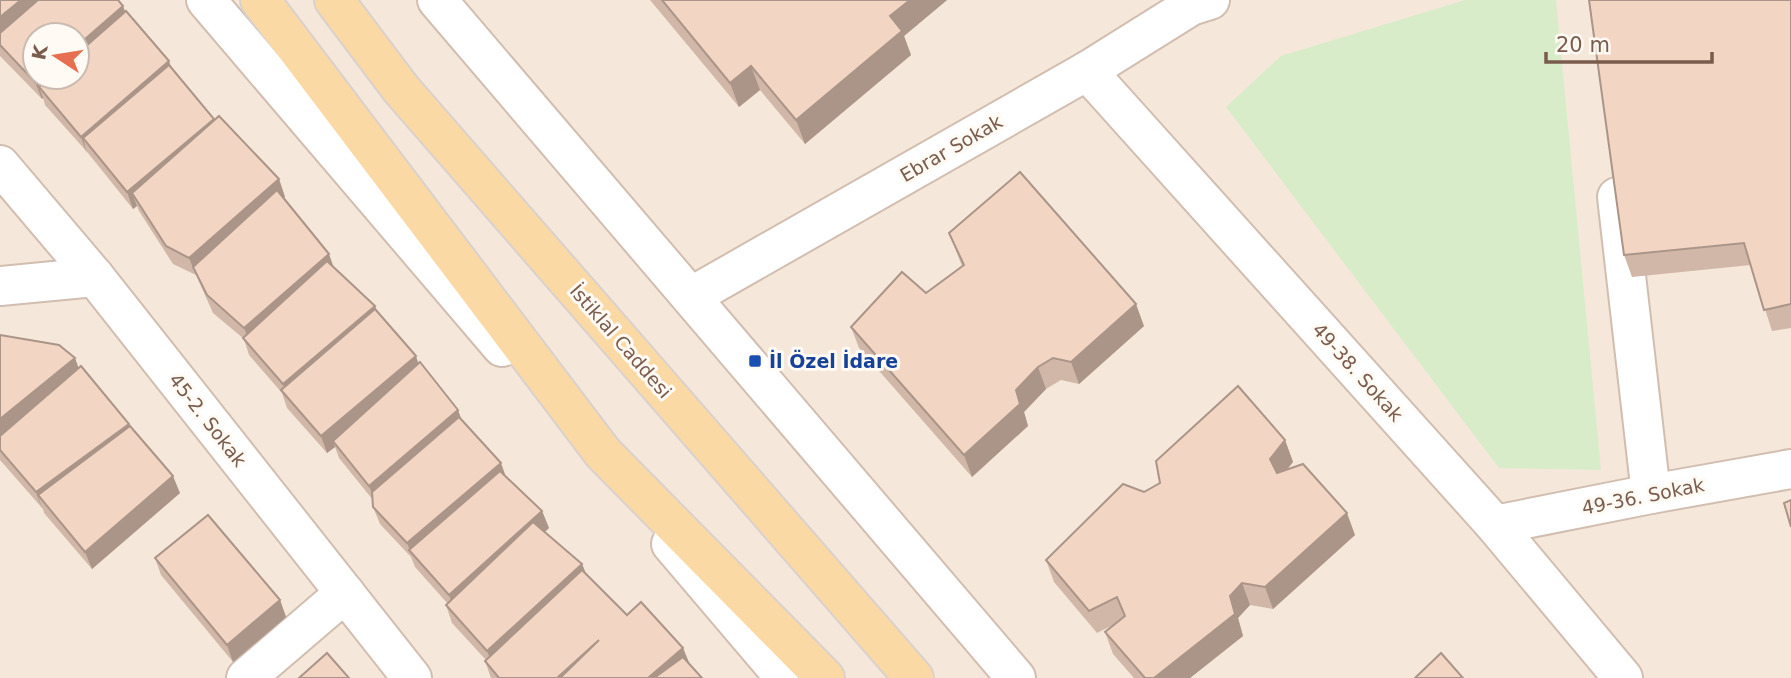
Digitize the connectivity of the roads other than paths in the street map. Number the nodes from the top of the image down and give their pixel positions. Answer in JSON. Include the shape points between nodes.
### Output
{"nodes":[{"id":1,"x":206,"y":0,"type":"edge"},
{"id":2,"x":260,"y":0,"type":"edge"},
{"id":3,"x":334,"y":0,"type":"edge"},
{"id":4,"x":437,"y":0,"type":"edge"},
{"id":5,"x":1210,"y":0,"type":"edge"},
{"id":6,"x":1087,"y":71,"type":"junction"},
{"id":7,"x":1614,"y":164,"type":"edge"},
{"id":8,"x":0,"y":165,"type":"edge"},
{"id":9,"x":95,"y":277,"type":"junction"},
{"id":10,"x":0,"y":286,"type":"edge"},
{"id":11,"x":692,"y":296,"type":"junction"},
{"id":12,"x":1791,"y":470,"type":"edge"},
{"id":13,"x":1651,"y":494,"type":"junction"},
{"id":14,"x":1495,"y":525,"type":"junction"},
{"id":15,"x":345,"y":593,"type":"junction"},
{"id":16,"x":246,"y":678,"type":"edge"},
{"id":17,"x":412,"y":678,"type":"edge"},
{"id":18,"x":785,"y":678,"type":"edge"},
{"id":19,"x":825,"y":678,"type":"edge"},
{"id":20,"x":914,"y":678,"type":"edge"},
{"id":21,"x":1016,"y":678,"type":"edge"},
{"id":22,"x":1623,"y":678,"type":"edge"}],
"edges":[{"from":1,"to":18,"type":"street"},
{"from":2,"to":19,"type":"main road","via":[[603,453]]},
{"from":3,"to":20,"type":"main road","name":"İstiklal Caddesi","via":[[401,89]]},
{"from":4,"to":11,"type":"street"},
{"from":5,"to":6,"type":"street","name":"Ebrar Sokak","via":[[1191,6]]},
{"from":6,"to":11,"type":"street","name":"Ebrar Sokak"},
{"from":6,"to":14,"type":"street","name":"49-38. Sokak"},
{"from":7,"to":13,"type":"street"},
{"from":8,"to":9,"type":"street","name":"45-2. Sokak"},
{"from":9,"to":10,"type":"street"},
{"from":9,"to":15,"type":"street","name":"45-2. Sokak"},
{"from":11,"to":21,"type":"street"},
{"from":12,"to":13,"type":"street","name":"49-36. Sokak"},
{"from":13,"to":14,"type":"street","name":"49-36. Sokak"},
{"from":14,"to":22,"type":"street","name":"49-38. Sokak"},
{"from":15,"to":16,"type":"street"},
{"from":15,"to":17,"type":"street","name":"45-2. Sokak"}]}
